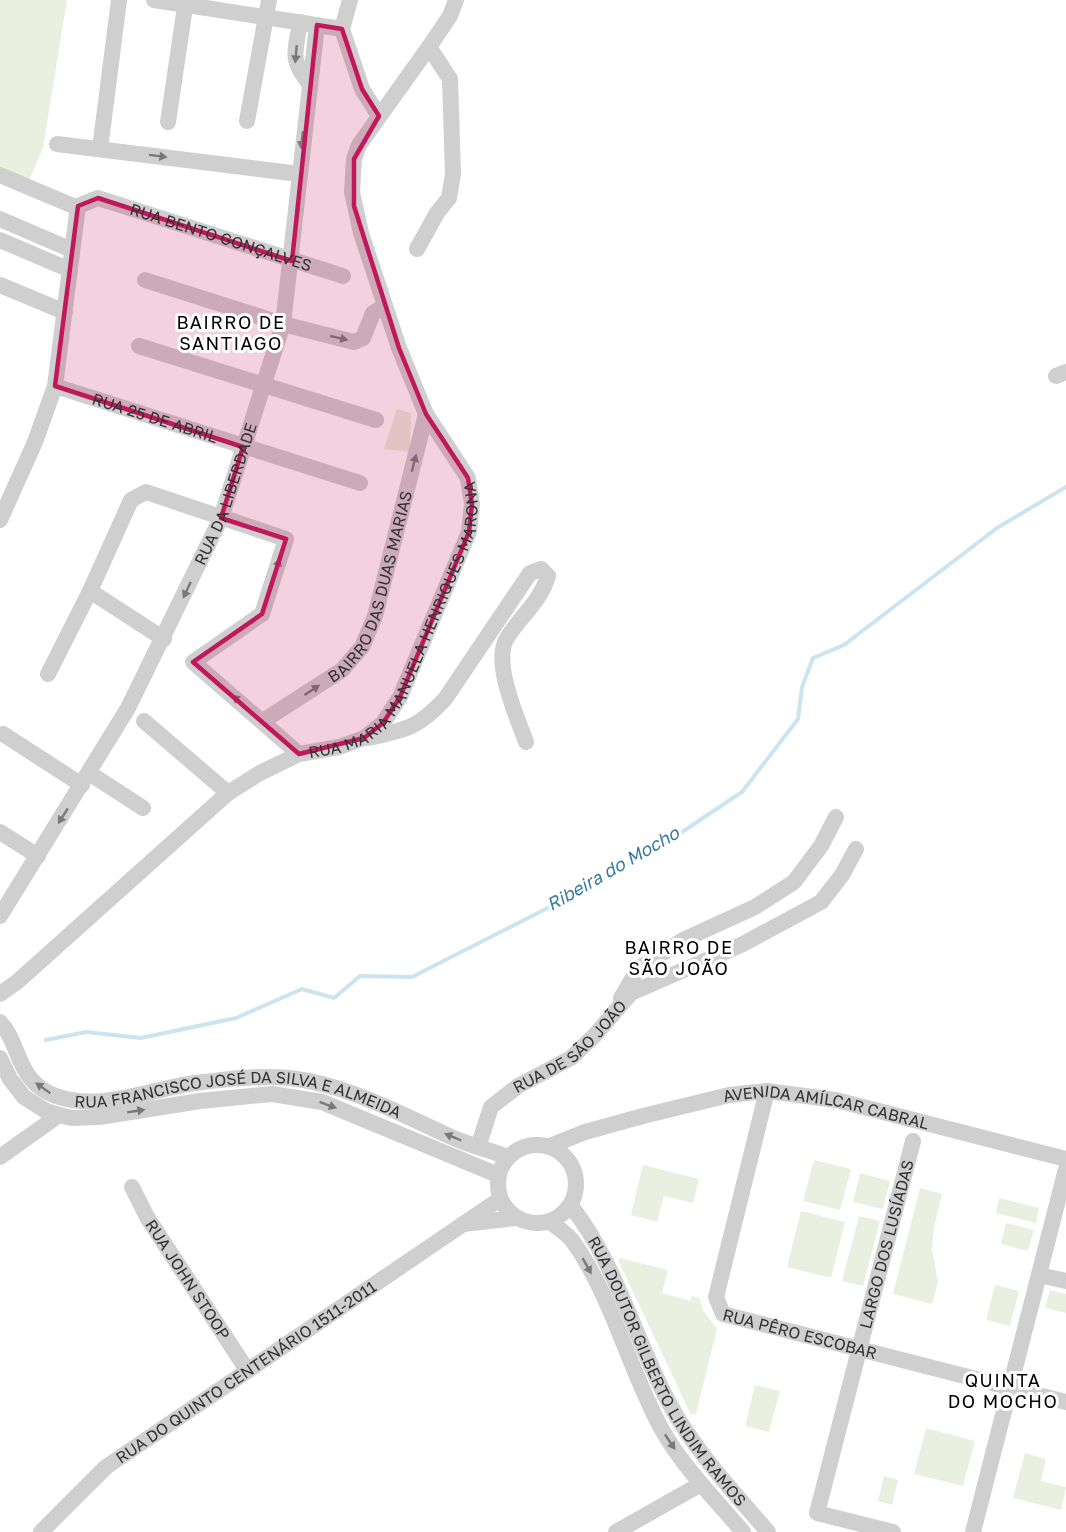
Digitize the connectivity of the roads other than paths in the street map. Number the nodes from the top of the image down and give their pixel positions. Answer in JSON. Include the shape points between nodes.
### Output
{"nodes":[{"id":1,"x":119,"y":0,"type":"edge"},
{"id":2,"x":153,"y":0,"type":"edge"},
{"id":3,"x":269,"y":0,"type":"edge"},
{"id":4,"x":350,"y":0,"type":"edge"},
{"id":5,"x":456,"y":0,"type":"edge"},
{"id":6,"x":186,"y":2,"type":"edge"},
{"id":7,"x":266,"y":17,"type":"junction"},
{"id":8,"x":309,"y":23,"type":"junction"},
{"id":9,"x":342,"y":28,"type":"junction"},
{"id":10,"x":429,"y":47,"type":"junction"},
{"id":11,"x":379,"y":116,"type":"junction"},
{"id":12,"x":248,"y":121,"type":"dead end"},
{"id":13,"x":168,"y":122,"type":"dead end"},
{"id":14,"x":57,"y":144,"type":"dead end"},
{"id":15,"x":100,"y":149,"type":"junction"},
{"id":16,"x":299,"y":174,"type":"junction"},
{"id":17,"x":0,"y":175,"type":"edge"},
{"id":18,"x":78,"y":208,"type":"junction"},
{"id":19,"x":0,"y":219,"type":"edge"},
{"id":20,"x":0,"y":240,"type":"edge"},
{"id":21,"x":417,"y":249,"type":"dead end"},
{"id":22,"x":72,"y":250,"type":"junction"},
{"id":23,"x":292,"y":261,"type":"junction"},
{"id":24,"x":70,"y":270,"type":"junction"},
{"id":25,"x":343,"y":276,"type":"dead end"},
{"id":26,"x":145,"y":280,"type":"dead end"},
{"id":27,"x":0,"y":285,"type":"edge"},
{"id":28,"x":385,"y":306,"type":"junction"},
{"id":29,"x":64,"y":312,"type":"junction"},
{"id":30,"x":283,"y":324,"type":"junction"},
{"id":31,"x":139,"y":346,"type":"dead end"},
{"id":32,"x":263,"y":385,"type":"junction"},
{"id":33,"x":55,"y":386,"type":"junction"},
{"id":34,"x":426,"y":414,"type":"junction"},
{"id":35,"x":376,"y":420,"type":"dead end"},
{"id":36,"x":243,"y":447,"type":"junction"},
{"id":37,"x":360,"y":483,"type":"dead end"},
{"id":38,"x":221,"y":518,"type":"junction"},
{"id":39,"x":0,"y":520,"type":"edge"},
{"id":40,"x":90,"y":591,"type":"junction"},
{"id":41,"x":164,"y":639,"type":"junction"},
{"id":42,"x":48,"y":674,"type":"dead end"},
{"id":43,"x":144,"y":721,"type":"dead end"},
{"id":44,"x":263,"y":722,"type":"junction"},
{"id":45,"x":3,"y":734,"type":"dead end"},
{"id":46,"x":364,"y":738,"type":"junction"},
{"id":47,"x":526,"y":742,"type":"dead end"},
{"id":48,"x":299,"y":754,"type":"junction"},
{"id":49,"x":86,"y":779,"type":"junction"},
{"id":50,"x":228,"y":793,"type":"junction"},
{"id":51,"x":143,"y":808,"type":"dead end"},
{"id":52,"x":836,"y":817,"type":"dead end"},
{"id":53,"x":0,"y":832,"type":"edge"},
{"id":54,"x":856,"y":849,"type":"dead end"},
{"id":55,"x":38,"y":856,"type":"junction"},
{"id":56,"x":0,"y":916,"type":"edge"},
{"id":57,"x":0,"y":994,"type":"edge"},
{"id":58,"x":614,"y":1009,"type":"junction"},
{"id":59,"x":0,"y":1022,"type":"edge"},
{"id":60,"x":0,"y":1058,"type":"edge"},
{"id":61,"x":767,"y":1091,"type":"junction"},
{"id":62,"x":59,"y":1115,"type":"junction"},
{"id":63,"x":585,"y":1132,"type":"junction"},
{"id":64,"x":913,"y":1141,"type":"dead end"},
{"id":65,"x":550,"y":1146,"type":"junction"},
{"id":66,"x":478,"y":1147,"type":"junction"},
{"id":67,"x":0,"y":1157,"type":"edge"},
{"id":68,"x":508,"y":1157,"type":"junction"},
{"id":69,"x":1066,"y":1159,"type":"edge"},
{"id":70,"x":1066,"y":1169,"type":"edge"},
{"id":71,"x":574,"y":1172,"type":"junction"},
{"id":72,"x":498,"y":1175,"type":"junction"},
{"id":73,"x":132,"y":1187,"type":"dead end"},
{"id":74,"x":500,"y":1199,"type":"junction"},
{"id":75,"x":571,"y":1206,"type":"junction"},
{"id":76,"x":516,"y":1218,"type":"junction"},
{"id":77,"x":550,"y":1222,"type":"junction"},
{"id":78,"x":461,"y":1224,"type":"junction"},
{"id":79,"x":1039,"y":1275,"type":"junction"},
{"id":80,"x":1066,"y":1281,"type":"edge"},
{"id":81,"x":859,"y":1349,"type":"junction"},
{"id":82,"x":247,"y":1370,"type":"junction"},
{"id":83,"x":1010,"y":1388,"type":"junction"},
{"id":84,"x":1066,"y":1402,"type":"edge"},
{"id":85,"x":701,"y":1484,"type":"junction"},
{"id":86,"x":41,"y":1532,"type":"edge"},
{"id":87,"x":615,"y":1532,"type":"edge"},
{"id":88,"x":743,"y":1532,"type":"edge"},
{"id":89,"x":768,"y":1532,"type":"edge"},
{"id":90,"x":893,"y":1532,"type":"edge"},
{"id":91,"x":973,"y":1532,"type":"edge"}],
"edges":[{"from":1,"to":15,"type":"street"},
{"from":2,"to":6,"type":"street"},
{"from":3,"to":7,"type":"street"},
{"from":4,"to":9,"type":"street"},
{"from":5,"to":10,"type":"street","name":"RUA MARIA MANUELA HENRIQUES MARONA"},
{"from":6,"to":7,"type":"street"},
{"from":6,"to":13,"type":"street"},
{"from":7,"to":8,"type":"street"},
{"from":7,"to":12,"type":"street"},
{"from":8,"to":9,"type":"street"},
{"from":8,"to":16,"type":"street","name":"RUA DA LIBERDADE","one_way":true,"via":[[295,60],[308,82]]},
{"from":9,"to":11,"type":"street","via":[[362,89]]},
{"from":10,"to":11,"type":"street","name":"RUA MARIA MANUELA HENRIQUES MARONA"},
{"from":10,"to":21,"type":"street","via":[[450,79],[453,174],[449,198],[436,213]]},
{"from":11,"to":28,"type":"street","name":"RUA MARIA MANUELA HENRIQUES MARONA","via":[[354,159],[352,192]]},
{"from":14,"to":15,"type":"street"},
{"from":15,"to":16,"type":"street","one_way":true},
{"from":16,"to":23,"type":"street","name":"RUA DA LIBERDADE"},
{"from":17,"to":18,"type":"street"},
{"from":18,"to":22,"type":"street"},
{"from":18,"to":23,"type":"street","name":"RUA BENTO GONÇALVES","via":[[98,198]]},
{"from":19,"to":22,"type":"street"},
{"from":20,"to":24,"type":"street"},
{"from":22,"to":24,"type":"street"},
{"from":23,"to":25,"type":"street","name":"RUA BENTO GONÇALVES"},
{"from":23,"to":30,"type":"street","name":"RUA DA LIBERDADE"},
{"from":24,"to":29,"type":"street"},
{"from":26,"to":30,"type":"street"},
{"from":27,"to":29,"type":"street"},
{"from":30,"to":28,"type":"street","one_way":true,"via":[[354,342],[363,338],[373,313]]},
{"from":28,"to":34,"type":"street","name":"RUA MARIA MANUELA HENRIQUES MARONA"},
{"from":29,"to":33,"type":"street"},
{"from":30,"to":32,"type":"street","name":"RUA DA LIBERDADE"},
{"from":31,"to":32,"type":"street"},
{"from":32,"to":35,"type":"street"},
{"from":32,"to":36,"type":"street","name":"RUA DA LIBERDADE"},
{"from":33,"to":36,"type":"street","name":"RUA 25 DE ABRIL"},
{"from":33,"to":39,"type":"street"},
{"from":44,"to":34,"type":"street","name":"BAIRRO DAS DUAS MARIAS","one_way":true,"via":[[342,670],[362,646],[375,616]]},
{"from":34,"to":46,"type":"street","name":"RUA MARIA MANUELA HENRIQUES MARONA","via":[[468,478],[472,504],[469,532],[400,698],[383,723]]},
{"from":36,"to":37,"type":"street","name":"RUA 25 DE ABRIL"},
{"from":36,"to":38,"type":"street","name":"RUA DA LIBERDADE"},
{"from":38,"to":40,"type":"street","via":[[146,492],[138,494],[131,500]]},
{"from":38,"to":41,"type":"street","name":"RUA DA LIBERDADE","one_way":true},
{"from":44,"to":38,"type":"street","one_way":true,"via":[[193,662],[262,614],[286,539]]},
{"from":40,"to":41,"type":"street"},
{"from":40,"to":42,"type":"street"},
{"from":41,"to":49,"type":"street","name":"RUA DA LIBERDADE"},
{"from":43,"to":50,"type":"street"},
{"from":44,"to":48,"type":"street"},
{"from":45,"to":49,"type":"street"},
{"from":46,"to":47,"type":"street","via":[[410,729],[430,716],[530,573],[541,568],[546,571],[547,581],[506,639],[501,657]]},
{"from":46,"to":48,"type":"street","name":"RUA MARIA MANUELA HENRIQUES MARONA"},
{"from":48,"to":50,"type":"street","name":"RUA MARIA MANUELA HENRIQUES MARONA"},
{"from":49,"to":51,"type":"street"},
{"from":49,"to":55,"type":"street","name":"RUA DA LIBERDADE","one_way":true},
{"from":50,"to":57,"type":"street","name":"RUA MARIA MANUELA HENRIQUES MARONA"},
{"from":52,"to":58,"type":"street","via":[[821,846],[794,882],[755,907],[683,940],[638,969]]},
{"from":53,"to":55,"type":"street"},
{"from":54,"to":58,"type":"street","name":"RUA DE SÃO JOÃO","via":[[821,902],[743,944],[631,993]]},
{"from":55,"to":56,"type":"street","name":"RUA DA LIBERDADE"},
{"from":58,"to":66,"type":"street","name":"RUA DE SÃO JOÃO","via":[[571,1058],[518,1086],[491,1107]]},
{"from":66,"to":59,"type":"street","name":"RUA FRANCISCO JOSÉ DA SILVA E ALMEIDA","one_way":true,"via":[[342,1088],[289,1078],[194,1083],[78,1102],[53,1095],[33,1081]]},
{"from":60,"to":62,"type":"street","name":"RUA FRANCISCO JOSÉ DA SILVA E ALMEIDA","via":[[24,1097]]},
{"from":61,"to":63,"type":"street","name":"AVENIDA AMÍLCAR CABRAL","via":[[729,1095]]},
{"from":61,"to":69,"type":"street","name":"AVENIDA AMÍLCAR CABRAL","via":[[836,1100]]},
{"from":61,"to":81,"type":"street","name":"RUA PÊRO ESCOBAR","via":[[716,1297],[723,1314]]},
{"from":62,"to":67,"type":"street"},
{"from":62,"to":72,"type":"street","name":"RUA FRANCISCO JOSÉ DA SILVA E ALMEIDA","one_way":true,"via":[[99,1117],[272,1094],[322,1102]]},
{"from":63,"to":65,"type":"street","name":"AVENIDA AMÍLCAR CABRAL"},
{"from":63,"to":71,"type":"street"},
{"from":64,"to":81,"type":"street","name":"LARGO DOS LUSÍADAS"},
{"from":65,"to":68,"type":"street","via":[[535,1144]]},
{"from":65,"to":71,"type":"street","via":[[564,1154]]},
{"from":66,"to":68,"type":"street","name":"RUA FRANCISCO JOSÉ DA SILVA E ALMEIDA"},
{"from":68,"to":72,"type":"street"},
{"from":70,"to":79,"type":"street"},
{"from":71,"to":75,"type":"street","via":[[576,1193]]},
{"from":72,"to":74,"type":"street"},
{"from":73,"to":82,"type":"street","name":"RUA JOHN STOOP","via":[[147,1217]]},
{"from":74,"to":76,"type":"street"},
{"from":74,"to":78,"type":"street","name":"RUA DO QUINTO CENTENÁRIO 1511-2011"},
{"from":75,"to":77,"type":"street"},
{"from":75,"to":89,"type":"street","name":"RUA DOUTOR GILBERTO LINDIM RAMOS","via":[[591,1231],[652,1368],[689,1436]]},
{"from":76,"to":77,"type":"street","via":[[528,1223]]},
{"from":76,"to":78,"type":"street"},
{"from":77,"to":85,"type":"street","name":"RUA DOUTOR GILBERTO LINDIM RAMOS","one_way":true,"via":[[573,1241],[597,1284],[636,1378],[663,1430]]},
{"from":78,"to":82,"type":"street","name":"RUA DO QUINTO CENTENÁRIO 1511-2011"},
{"from":79,"to":80,"type":"street"},
{"from":79,"to":83,"type":"street"},
{"from":81,"to":83,"type":"street","name":"RUA PÊRO ESCOBAR"},
{"from":81,"to":90,"type":"street","name":"LARGO DOS LUSÍADAS","via":[[817,1513]]},
{"from":82,"to":86,"type":"street","name":"RUA DO QUINTO CENTENÁRIO 1511-2011","via":[[106,1467]]},
{"from":83,"to":84,"type":"street","name":"RUA PÊRO ESCOBAR"},
{"from":83,"to":91,"type":"street"},
{"from":85,"to":87,"type":"street"},
{"from":85,"to":88,"type":"street","name":"RUA DOUTOR GILBERTO LINDIM RAMOS"}]}
